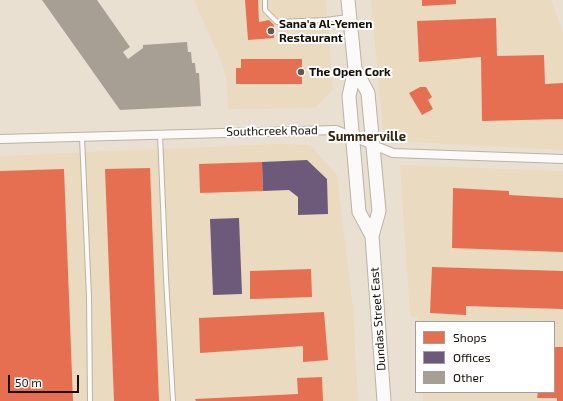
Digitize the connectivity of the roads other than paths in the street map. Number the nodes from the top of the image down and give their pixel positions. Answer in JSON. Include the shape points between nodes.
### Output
{"nodes":[{"id":1,"x":265,"y":0,"type":"edge"},
{"id":2,"x":348,"y":0,"type":"edge"},
{"id":3,"x":350,"y":17,"type":"junction"},
{"id":4,"x":355,"y":69,"type":"junction"},
{"id":5,"x":160,"y":134,"type":"junction"},
{"id":6,"x":82,"y":137,"type":"junction"},
{"id":7,"x":352,"y":137,"type":"junction"},
{"id":8,"x":0,"y":139,"type":"edge"},
{"id":9,"x":373,"y":145,"type":"junction"},
{"id":10,"x":563,"y":159,"type":"edge"},
{"id":11,"x":372,"y":236,"type":"junction"},
{"id":12,"x":90,"y":401,"type":"edge"},
{"id":13,"x":173,"y":401,"type":"edge"},
{"id":14,"x":384,"y":401,"type":"edge"}],
"edges":[{"from":1,"to":3,"type":"lane","via":[[265,10],[277,22]]},
{"from":2,"to":3,"type":"main road","name":"Dundas Street East"},
{"from":3,"to":4,"type":"main road","name":"Dundas Street East"},
{"from":4,"to":7,"type":"main road","name":"Dundas Street East","via":[[349,96]]},
{"from":4,"to":9,"type":"main road","name":"Dundas Street East","via":[[368,93]]},
{"from":5,"to":6,"type":"street","name":"Southcreek Road"},
{"from":5,"to":7,"type":"street","name":"Southcreek Road","via":[[336,130]]},
{"from":5,"to":13,"type":"lane"},
{"from":6,"to":8,"type":"street","name":"Southcreek Road"},
{"from":6,"to":12,"type":"lane","via":[[89,297]]},
{"from":7,"to":9,"type":"street","name":"Southcreek Road"},
{"from":7,"to":11,"type":"main road","name":"Dundas Street East","via":[[359,212]]},
{"from":9,"to":10,"type":"street","name":"Southcreek Road","via":[[393,153],[404,154]]},
{"from":9,"to":11,"type":"main road","name":"Dundas Street East","via":[[379,211]]},
{"from":11,"to":14,"type":"main road","name":"Dundas Street East"}]}
